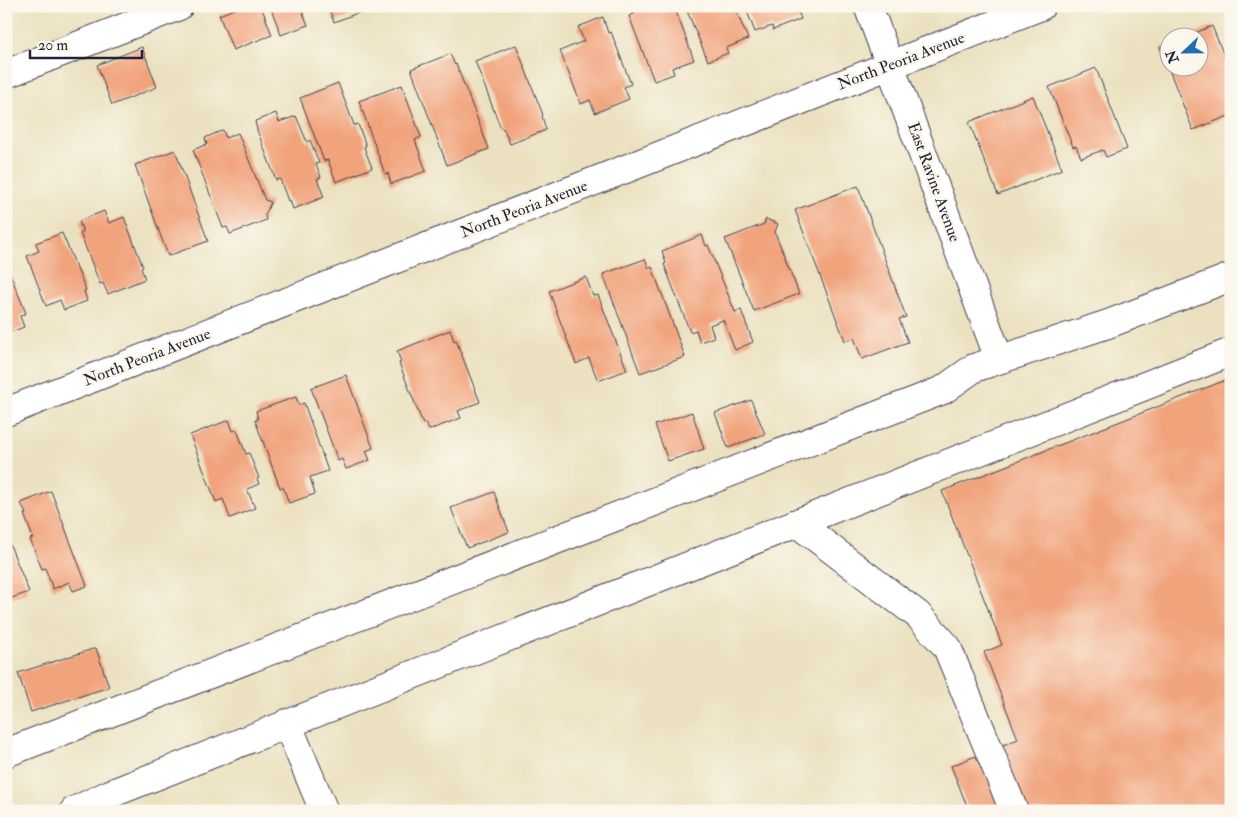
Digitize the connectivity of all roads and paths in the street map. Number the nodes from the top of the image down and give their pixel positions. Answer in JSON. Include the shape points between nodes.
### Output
{"nodes":[{"id":1,"x":179,"y":6,"type":"edge"},
{"id":2,"x":868,"y":6,"type":"edge"},
{"id":3,"x":1041,"y":6,"type":"edge"},
{"id":4,"x":890,"y":65,"type":"junction"},
{"id":5,"x":6,"y":74,"type":"edge"},
{"id":6,"x":1231,"y":277,"type":"edge"},
{"id":7,"x":1231,"y":352,"type":"edge"},
{"id":8,"x":999,"y":359,"type":"junction"},
{"id":9,"x":6,"y":412,"type":"edge"},
{"id":10,"x":797,"y":523,"type":"junction"},
{"id":11,"x":287,"y":724,"type":"junction"},
{"id":12,"x":6,"y":753,"type":"edge"},
{"id":13,"x":74,"y":811,"type":"edge"},
{"id":14,"x":324,"y":811,"type":"edge"},
{"id":15,"x":1014,"y":811,"type":"edge"}],
"edges":[{"from":1,"to":5,"type":"street"},
{"from":2,"to":4,"type":"street","name":"East Ravine Avenue"},
{"from":3,"to":4,"type":"street","name":"North Peoria Avenue"},
{"from":4,"to":8,"type":"street","name":"East Ravine Avenue"},
{"from":4,"to":9,"type":"street","name":"North Peoria Avenue"},
{"from":6,"to":8,"type":"street","via":[[1108,324]]},
{"from":7,"to":10,"type":"street"},
{"from":8,"to":12,"type":"street","via":[[974,368],[943,390]]},
{"from":10,"to":11,"type":"street"},
{"from":10,"to":15,"type":"street","via":[[918,615],[947,647]]},
{"from":11,"to":13,"type":"street"},
{"from":11,"to":14,"type":"street"}]}
